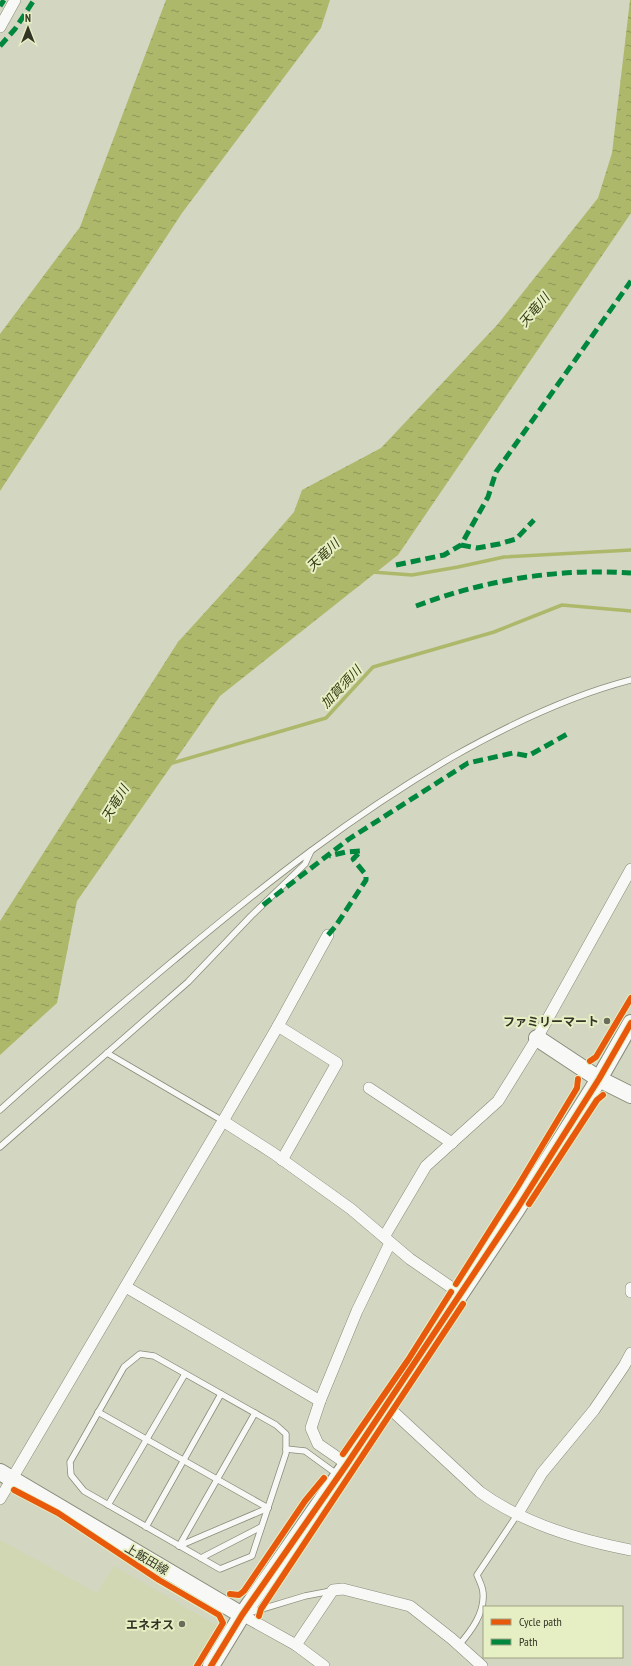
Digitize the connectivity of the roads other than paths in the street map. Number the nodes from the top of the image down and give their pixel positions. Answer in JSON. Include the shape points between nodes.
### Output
{"nodes":[{"id":1,"x":15,"y":0,"type":"edge"},
{"id":2,"x":0,"y":27,"type":"edge"},
{"id":3,"x":631,"y":680,"type":"edge"},
{"id":4,"x":312,"y":849,"type":"junction"},
{"id":5,"x":631,"y":869,"type":"edge"},
{"id":6,"x":328,"y":935,"type":"dead end"},
{"id":7,"x":631,"y":1023,"type":"edge"},
{"id":8,"x":278,"y":1026,"type":"junction"},
{"id":9,"x":537,"y":1038,"type":"junction"},
{"id":10,"x":107,"y":1053,"type":"junction"},
{"id":11,"x":599,"y":1079,"type":"junction"},
{"id":12,"x":369,"y":1088,"type":"dead end"},
{"id":13,"x":631,"y":1094,"type":"edge"},
{"id":14,"x":0,"y":1110,"type":"edge"},
{"id":15,"x":223,"y":1121,"type":"junction"},
{"id":16,"x":452,"y":1143,"type":"junction"},
{"id":17,"x":0,"y":1147,"type":"edge"},
{"id":18,"x":282,"y":1160,"type":"junction"},
{"id":19,"x":387,"y":1240,"type":"junction"},
{"id":20,"x":126,"y":1287,"type":"junction"},
{"id":21,"x":631,"y":1288,"type":"edge"},
{"id":22,"x":631,"y":1292,"type":"edge"},
{"id":23,"x":461,"y":1294,"type":"junction"},
{"id":24,"x":631,"y":1353,"type":"edge"},
{"id":25,"x":185,"y":1374,"type":"junction"},
{"id":26,"x":221,"y":1394,"type":"junction"},
{"id":27,"x":320,"y":1401,"type":"junction"},
{"id":28,"x":386,"y":1405,"type":"junction"},
{"id":29,"x":98,"y":1412,"type":"junction"},
{"id":30,"x":254,"y":1412,"type":"junction"},
{"id":31,"x":146,"y":1440,"type":"junction"},
{"id":32,"x":286,"y":1449,"type":"junction"},
{"id":33,"x":183,"y":1460,"type":"junction"},
{"id":34,"x":343,"y":1470,"type":"junction"},
{"id":35,"x":6,"y":1476,"type":"edge"},
{"id":36,"x":217,"y":1479,"type":"junction"},
{"id":37,"x":0,"y":1499,"type":"edge"},
{"id":38,"x":108,"y":1505,"type":"junction"},
{"id":39,"x":268,"y":1508,"type":"junction"},
{"id":40,"x":517,"y":1515,"type":"junction"},
{"id":41,"x":146,"y":1527,"type":"junction"},
{"id":42,"x":261,"y":1527,"type":"junction"},
{"id":43,"x":179,"y":1546,"type":"junction"},
{"id":44,"x":631,"y":1550,"type":"edge"},
{"id":45,"x":201,"y":1558,"type":"junction"},
{"id":46,"x":333,"y":1590,"type":"junction"},
{"id":47,"x":242,"y":1615,"type":"junction"},
{"id":48,"x":296,"y":1645,"type":"junction"},
{"id":49,"x":459,"y":1646,"type":"junction"},
{"id":50,"x":211,"y":1666,"type":"edge"},
{"id":51,"x":324,"y":1666,"type":"edge"},
{"id":52,"x":482,"y":1666,"type":"edge"}],
"edges":[{"from":1,"to":2,"type":"street"},
{"from":3,"to":4,"type":"lane","via":[[563,703],[496,732],[420,776]]},
{"from":4,"to":10,"type":"lane","via":[[305,864],[188,982]]},
{"from":4,"to":14,"type":"lane","via":[[233,910]]},
{"from":5,"to":9,"type":"street"},
{"from":6,"to":8,"type":"street"},
{"from":7,"to":11,"type":"street"},
{"from":8,"to":15,"type":"street"},
{"from":8,"to":18,"type":"street","via":[[337,1063]]},
{"from":9,"to":11,"type":"street"},
{"from":9,"to":16,"type":"street","via":[[498,1101]]},
{"from":10,"to":15,"type":"lane"},
{"from":10,"to":17,"type":"lane"},
{"from":11,"to":13,"type":"street"},
{"from":11,"to":23,"type":"street"},
{"from":12,"to":16,"type":"street"},
{"from":15,"to":18,"type":"street"},
{"from":15,"to":20,"type":"street"},
{"from":16,"to":19,"type":"street","via":[[426,1166]]},
{"from":18,"to":19,"type":"street","via":[[351,1209]]},
{"from":19,"to":23,"type":"street","via":[[410,1260]]},
{"from":19,"to":27,"type":"street"},
{"from":20,"to":27,"type":"street"},
{"from":20,"to":35,"type":"street"},
{"from":21,"to":22,"type":"street"},
{"from":23,"to":28,"type":"street"},
{"from":24,"to":40,"type":"street","via":[[594,1410],[542,1473]]},
{"from":25,"to":26,"type":"lane"},
{"from":25,"to":29,"type":"lane","via":[[154,1356],[140,1354],[124,1367]]},
{"from":25,"to":31,"type":"lane"},
{"from":26,"to":30,"type":"lane"},
{"from":26,"to":33,"type":"lane"},
{"from":27,"to":34,"type":"street","via":[[311,1428],[318,1444]]},
{"from":28,"to":34,"type":"street"},
{"from":28,"to":40,"type":"street","via":[[480,1492]]},
{"from":29,"to":31,"type":"lane"},
{"from":29,"to":38,"type":"lane","via":[[70,1462],[71,1476],[84,1491]]},
{"from":30,"to":32,"type":"lane","via":[[286,1434]]},
{"from":30,"to":36,"type":"lane"},
{"from":31,"to":33,"type":"lane"},
{"from":31,"to":38,"type":"lane"},
{"from":32,"to":34,"type":"lane","via":[[306,1451]]},
{"from":32,"to":39,"type":"lane"},
{"from":33,"to":36,"type":"lane"},
{"from":33,"to":41,"type":"lane"},
{"from":34,"to":47,"type":"street"},
{"from":35,"to":37,"type":"street"},
{"from":35,"to":47,"type":"street","name":"上飯田線"},
{"from":36,"to":39,"type":"lane"},
{"from":36,"to":43,"type":"lane"},
{"from":38,"to":41,"type":"lane"},
{"from":39,"to":42,"type":"lane"},
{"from":39,"to":43,"type":"lane"},
{"from":40,"to":44,"type":"street","via":[[580,1538]]},
{"from":40,"to":49,"type":"lane","via":[[477,1575],[483,1592],[482,1609]]},
{"from":41,"to":43,"type":"lane"},
{"from":42,"to":45,"type":"lane"},
{"from":42,"to":45,"type":"lane","via":[[252,1556],[220,1569]]},
{"from":43,"to":45,"type":"lane"},
{"from":46,"to":47,"type":"lane"},
{"from":46,"to":48,"type":"street"},
{"from":46,"to":49,"type":"street","via":[[343,1589],[410,1606]]},
{"from":47,"to":48,"type":"street"},
{"from":47,"to":50,"type":"street"},
{"from":48,"to":51,"type":"street"},
{"from":49,"to":52,"type":"street"}]}
